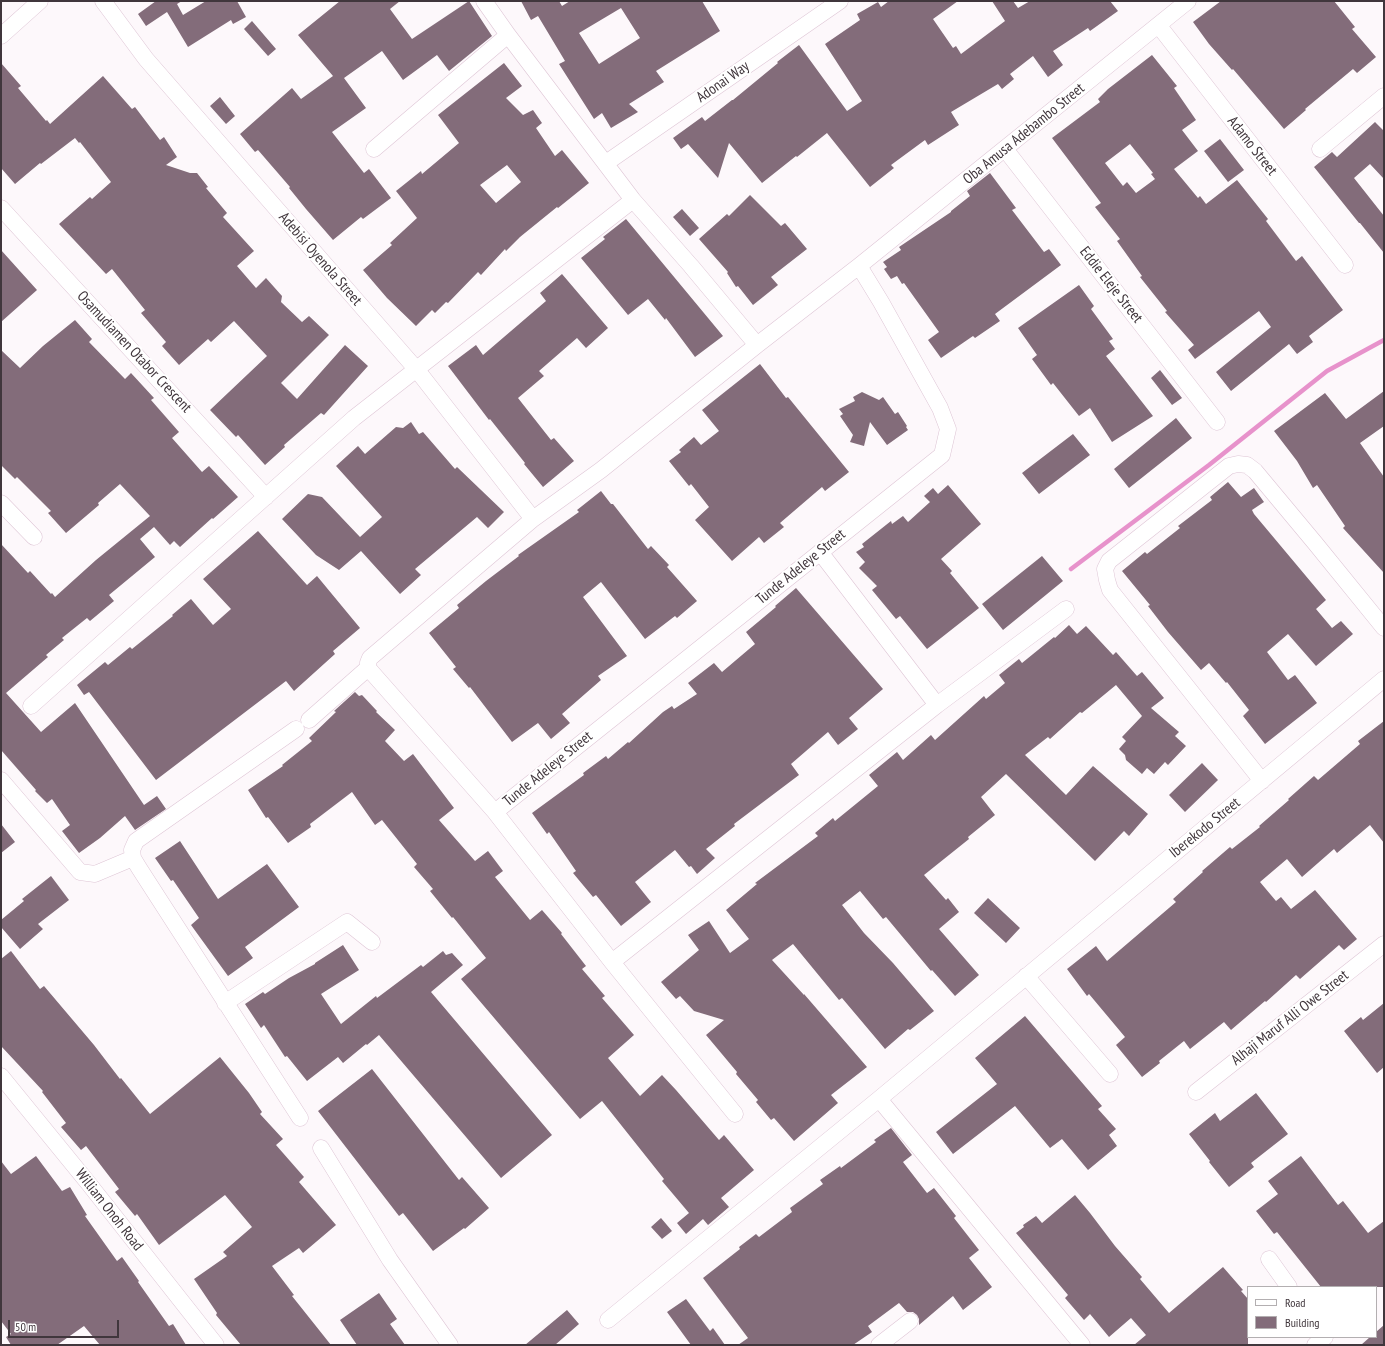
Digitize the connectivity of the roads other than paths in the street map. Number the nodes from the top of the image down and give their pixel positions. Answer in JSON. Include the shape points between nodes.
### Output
{"nodes":[{"id":1,"x":40,"y":1,"type":"edge"},
{"id":2,"x":103,"y":1,"type":"edge"},
{"id":3,"x":484,"y":1,"type":"edge"},
{"id":4,"x":840,"y":1,"type":"edge"},
{"id":5,"x":1188,"y":1,"type":"edge"},
{"id":6,"x":1159,"y":26,"type":"junction"},
{"id":7,"x":2,"y":34,"type":"edge"},
{"id":8,"x":508,"y":35,"type":"junction"},
{"id":9,"x":1384,"y":96,"type":"edge"},
{"id":10,"x":374,"y":149,"type":"dead end"},
{"id":11,"x":1005,"y":149,"type":"junction"},
{"id":12,"x":1320,"y":149,"type":"dead end"},
{"id":13,"x":606,"y":163,"type":"junction"},
{"id":14,"x":634,"y":200,"type":"junction"},
{"id":15,"x":1,"y":208,"type":"edge"},
{"id":16,"x":1345,"y":265,"type":"dead end"},
{"id":17,"x":859,"y":266,"type":"junction"},
{"id":18,"x":757,"y":345,"type":"junction"},
{"id":19,"x":417,"y":370,"type":"junction"},
{"id":20,"x":1216,"y":422,"type":"dead end"},
{"id":21,"x":266,"y":497,"type":"junction"},
{"id":22,"x":1,"y":503,"type":"edge"},
{"id":23,"x":533,"y":519,"type":"junction"},
{"id":24,"x":34,"y":537,"type":"dead end"},
{"id":25,"x":820,"y":552,"type":"junction"},
{"id":26,"x":1066,"y":609,"type":"dead end"},
{"id":27,"x":1384,"y":628,"type":"edge"},
{"id":28,"x":368,"y":668,"type":"junction"},
{"id":29,"x":1384,"y":679,"type":"edge"},
{"id":30,"x":937,"y":705,"type":"junction"},
{"id":31,"x":31,"y":706,"type":"dead end"},
{"id":32,"x":1,"y":780,"type":"edge"},
{"id":33,"x":1262,"y":781,"type":"junction"},
{"id":34,"x":495,"y":812,"type":"junction"},
{"id":35,"x":133,"y":858,"type":"junction"},
{"id":36,"x":372,"y":942,"type":"dead end"},
{"id":37,"x":1384,"y":944,"type":"edge"},
{"id":38,"x":612,"y":962,"type":"junction"},
{"id":39,"x":1026,"y":976,"type":"junction"},
{"id":40,"x":225,"y":1003,"type":"junction"},
{"id":41,"x":1110,"y":1074,"type":"dead end"},
{"id":42,"x":1,"y":1076,"type":"edge"},
{"id":43,"x":1196,"y":1092,"type":"dead end"},
{"id":44,"x":879,"y":1099,"type":"junction"},
{"id":45,"x":735,"y":1114,"type":"dead end"},
{"id":46,"x":300,"y":1118,"type":"dead end"},
{"id":47,"x":321,"y":1148,"type":"dead end"},
{"id":48,"x":1269,"y":1259,"type":"dead end"},
{"id":49,"x":1288,"y":1286,"type":"edge"},
{"id":50,"x":608,"y":1320,"type":"dead end"},
{"id":51,"x":910,"y":1321,"type":"dead end"},
{"id":52,"x":1325,"y":1338,"type":"edge"},
{"id":53,"x":216,"y":1345,"type":"edge"},
{"id":54,"x":450,"y":1345,"type":"edge"},
{"id":55,"x":879,"y":1345,"type":"edge"},
{"id":56,"x":1082,"y":1345,"type":"edge"},
{"id":57,"x":1315,"y":1345,"type":"edge"}],
"edges":[{"from":1,"to":7,"type":"street"},
{"from":2,"to":19,"type":"street","name":"Adebisi Oyenola Street","via":[[146,59]]},
{"from":3,"to":8,"type":"street"},
{"from":4,"to":13,"type":"street","name":"Adonai Way"},
{"from":5,"to":6,"type":"street","name":"Oba Amusa Adebambo Street"},
{"from":6,"to":11,"type":"street","name":"Oba Amusa Adebambo Street"},
{"from":6,"to":16,"type":"street","name":"Adamo Street"},
{"from":8,"to":10,"type":"street"},
{"from":8,"to":13,"type":"street"},
{"from":9,"to":12,"type":"street"},
{"from":11,"to":17,"type":"street","name":"Oba Amusa Adebambo Street"},
{"from":11,"to":20,"type":"street","name":"Eddie Eleje Street"},
{"from":13,"to":14,"type":"street"},
{"from":14,"to":18,"type":"street"},
{"from":14,"to":19,"type":"street"},
{"from":15,"to":21,"type":"street","name":"Osamudiamen Otabor Crescent"},
{"from":17,"to":18,"type":"street","name":"Oba Amusa Adebambo Street"},
{"from":17,"to":25,"type":"street","name":"Tunde Adeleye Street","via":[[940,408],[948,429],[942,454]]},
{"from":18,"to":23,"type":"street","name":"Oba Amusa Adebambo Street","via":[[601,470]]},
{"from":19,"to":21,"type":"street","via":[[354,418]]},
{"from":19,"to":23,"type":"street","name":"Adebisi Oyenola Street"},
{"from":21,"to":31,"type":"street"},
{"from":22,"to":24,"type":"street"},
{"from":23,"to":28,"type":"street","name":"Oba Amusa Adebambo Street","via":[[370,658]]},
{"from":25,"to":30,"type":"street"},
{"from":25,"to":34,"type":"street","name":"Tunde Adeleye Street"},
{"from":26,"to":30,"type":"street"},
{"from":27,"to":33,"type":"street","via":[[1255,471],[1247,465],[1229,466],[1109,561],[1105,569],[1110,590]]},
{"from":28,"to":34,"type":"street"},
{"from":28,"to":35,"type":"street","name":"Oba Amusa Adebambo Street","via":[[302,725],[136,841],[132,850]]},
{"from":29,"to":33,"type":"street","name":"Iberekodo Street"},
{"from":30,"to":38,"type":"street"},
{"from":32,"to":35,"type":"street","via":[[80,872],[95,874]]},
{"from":33,"to":39,"type":"street","name":"Iberekodo Street"},
{"from":34,"to":38,"type":"street"},
{"from":35,"to":40,"type":"street"},
{"from":36,"to":40,"type":"street","via":[[347,922]]},
{"from":37,"to":43,"type":"street","name":"Alhaji Maruf Alli Owe Street"},
{"from":38,"to":45,"type":"street"},
{"from":39,"to":41,"type":"street"},
{"from":39,"to":44,"type":"street","name":"Iberekodo Street"},
{"from":40,"to":46,"type":"street"},
{"from":42,"to":53,"type":"street","name":"William Onoh Road"},
{"from":44,"to":50,"type":"street","name":"Iberekodo Street"},
{"from":44,"to":56,"type":"street"},
{"from":47,"to":54,"type":"street","via":[[390,1260]]},
{"from":48,"to":49,"type":"street"},
{"from":51,"to":55,"type":"street"},
{"from":52,"to":57,"type":"street"}]}
